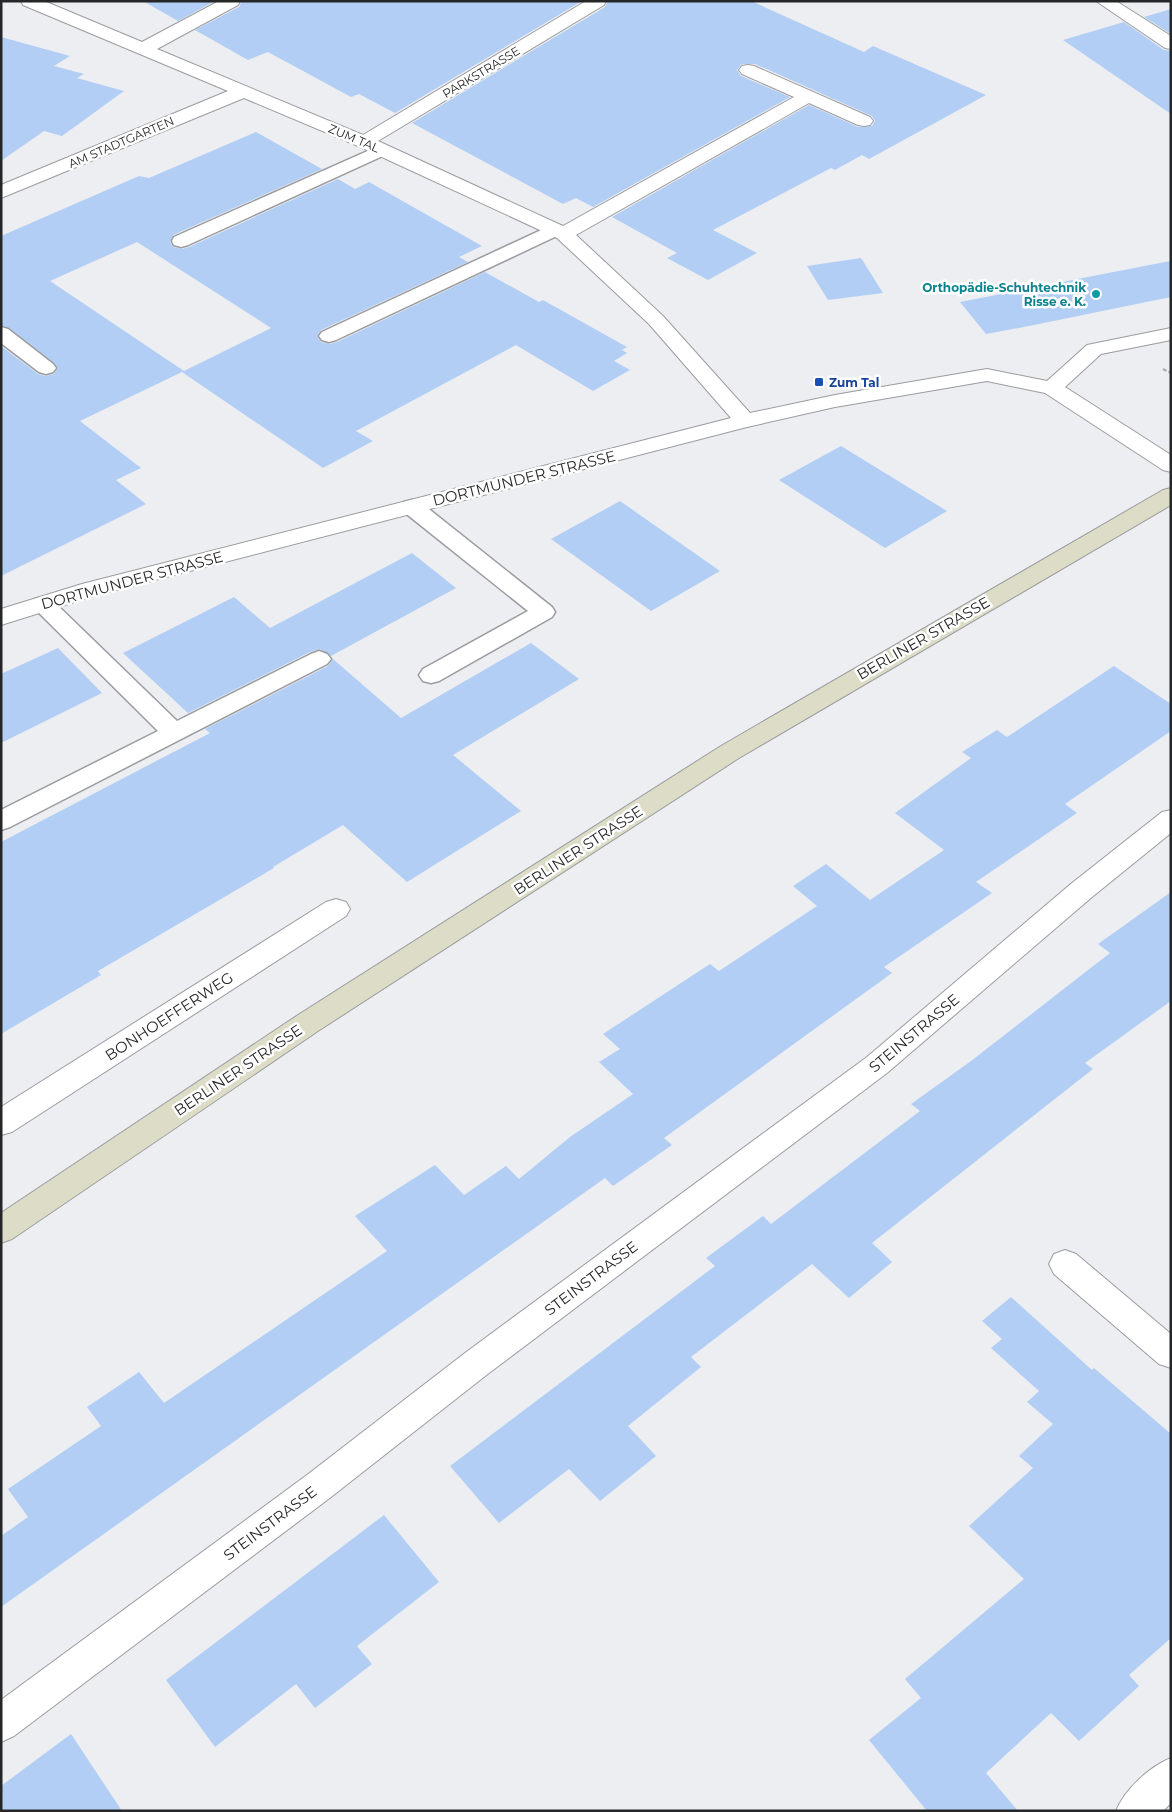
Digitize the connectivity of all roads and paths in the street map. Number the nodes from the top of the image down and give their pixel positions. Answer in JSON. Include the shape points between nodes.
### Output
{"nodes":[{"id":1,"x":29,"y":1,"type":"edge"},
{"id":2,"x":232,"y":1,"type":"edge"},
{"id":3,"x":598,"y":1,"type":"edge"},
{"id":4,"x":1104,"y":1,"type":"edge"},
{"id":5,"x":1171,"y":44,"type":"edge"},
{"id":6,"x":142,"y":48,"type":"junction"},
{"id":7,"x":748,"y":70,"type":"dead end"},
{"id":8,"x":242,"y":92,"type":"junction"},
{"id":9,"x":807,"y":97,"type":"junction"},
{"id":10,"x":864,"y":121,"type":"dead end"},
{"id":11,"x":364,"y":142,"type":"junction"},
{"id":12,"x":381,"y":150,"type":"junction"},
{"id":13,"x":1,"y":192,"type":"edge"},
{"id":14,"x":559,"y":232,"type":"junction"},
{"id":15,"x":181,"y":241,"type":"dead end"},
{"id":16,"x":1,"y":333,"type":"edge"},
{"id":17,"x":1171,"y":334,"type":"edge"},
{"id":18,"x":330,"y":336,"type":"dead end"},
{"id":19,"x":46,"y":368,"type":"dead end"},
{"id":20,"x":1052,"y":388,"type":"junction"},
{"id":21,"x":745,"y":421,"type":"junction"},
{"id":22,"x":1171,"y":465,"type":"edge"},
{"id":23,"x":1171,"y":495,"type":"edge"},
{"id":24,"x":412,"y":507,"type":"junction"},
{"id":25,"x":43,"y":604,"type":"junction"},
{"id":26,"x":1,"y":618,"type":"edge"},
{"id":27,"x":319,"y":659,"type":"dead end"},
{"id":28,"x":431,"y":674,"type":"dead end"},
{"id":29,"x":176,"y":732,"type":"junction"},
{"id":30,"x":1171,"y":819,"type":"edge"},
{"id":31,"x":1,"y":821,"type":"edge"},
{"id":32,"x":336,"y":909,"type":"dead end"},
{"id":33,"x":1,"y":1123,"type":"edge"},
{"id":34,"x":1,"y":1230,"type":"edge"},
{"id":35,"x":1065,"y":1264,"type":"dead end"},
{"id":36,"x":1171,"y":1354,"type":"edge"},
{"id":37,"x":1,"y":1723,"type":"edge"},
{"id":38,"x":1171,"y":1777,"type":"edge"},
{"id":39,"x":1135,"y":1811,"type":"edge"}],
"edges":[{"from":1,"to":6,"type":"street","name":"ZUM TAL"},
{"from":2,"to":6,"type":"street"},
{"from":3,"to":11,"type":"street","name":"PARKSTRASSE"},
{"from":4,"to":5,"type":"street"},
{"from":6,"to":8,"type":"street","name":"ZUM TAL"},
{"from":7,"to":9,"type":"street"},
{"from":8,"to":11,"type":"street","name":"ZUM TAL"},
{"from":8,"to":13,"type":"street","name":"AM STADTGARTEN"},
{"from":9,"to":10,"type":"street"},
{"from":9,"to":14,"type":"street"},
{"from":11,"to":12,"type":"street","name":"ZUM TAL"},
{"from":12,"to":14,"type":"street","name":"ZUM TAL"},
{"from":12,"to":15,"type":"lane"},
{"from":14,"to":18,"type":"lane"},
{"from":14,"to":21,"type":"street","name":"ZUM TAL","via":[[656,320]]},
{"from":16,"to":19,"type":"lane"},
{"from":17,"to":20,"type":"street","via":[[1094,349]]},
{"from":20,"to":21,"type":"street","name":"DORTMUNDER STRASSE","via":[[986,374]]},
{"from":20,"to":22,"type":"street","name":"DORTMUNDER STRASSE"},
{"from":21,"to":24,"type":"street","name":"DORTMUNDER STRASSE"},
{"from":23,"to":34,"type":"main road","name":"BERLINER STRASSE","via":[[722,757],[308,1023]]},
{"from":24,"to":25,"type":"street","name":"DORTMUNDER STRASSE","via":[[90,589]]},
{"from":24,"to":28,"type":"lane","via":[[544,612]]},
{"from":25,"to":26,"type":"street","name":"DORTMUNDER STRASSE"},
{"from":25,"to":29,"type":"lane"},
{"from":27,"to":29,"type":"lane"},
{"from":29,"to":31,"type":"lane"},
{"from":30,"to":37,"type":"street","name":"STEINSTRASSE","via":[[1082,890],[877,1066]]},
{"from":32,"to":33,"type":"street","name":"BONHOEFFERWEG"},
{"from":35,"to":36,"type":"street"},
{"from":38,"to":39,"type":"street"}]}
